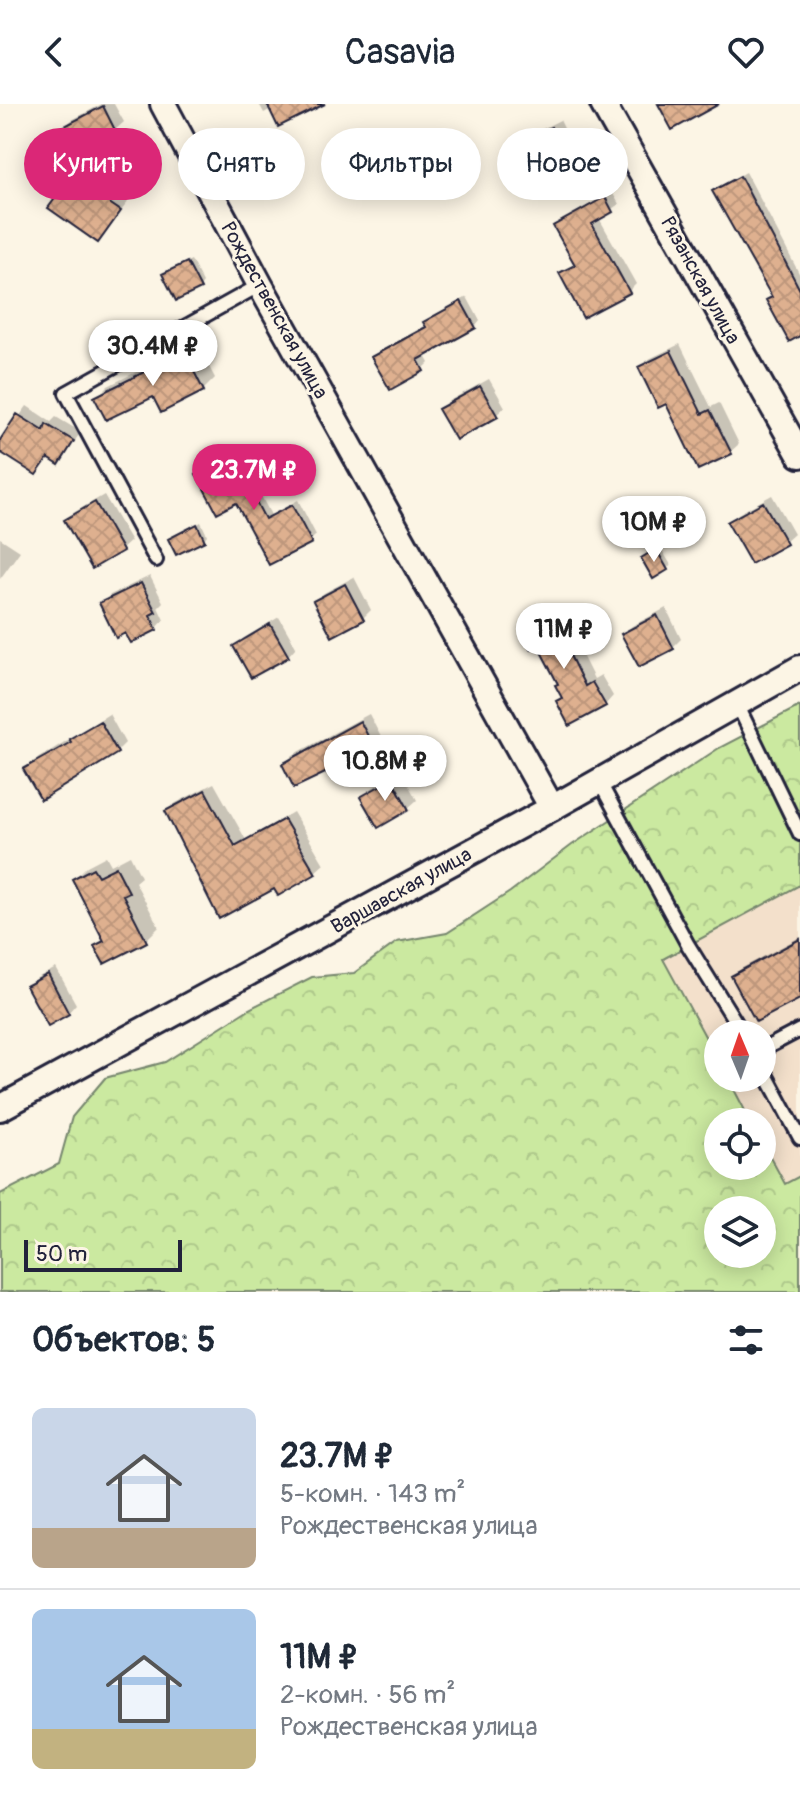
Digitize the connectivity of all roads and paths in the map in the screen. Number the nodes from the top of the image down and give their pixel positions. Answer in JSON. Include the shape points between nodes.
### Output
{"nodes":[{"id":1,"x":163,"y":104,"type":"edge"},
{"id":2,"x":603,"y":104,"type":"edge"},
{"id":3,"x":260,"y":285,"type":"junction"},
{"id":4,"x":800,"y":455,"type":"edge"},
{"id":5,"x":156,"y":560,"type":"dead end"},
{"id":6,"x":800,"y":668,"type":"edge"},
{"id":7,"x":737,"y":704,"type":"junction"},
{"id":8,"x":599,"y":781,"type":"junction"},
{"id":9,"x":552,"y":808,"type":"junction"},
{"id":10,"x":800,"y":834,"type":"edge"},
{"id":11,"x":734,"y":1020,"type":"edge"},
{"id":12,"x":800,"y":1030,"type":"edge"},
{"id":13,"x":776,"y":1043,"type":"edge"},
{"id":14,"x":775,"y":1092,"type":"edge"},
{"id":15,"x":0,"y":1108,"type":"edge"},
{"id":16,"x":800,"y":1138,"type":"edge"}],
"edges":[{"from":1,"to":3,"type":"street","name":"Рождественская улица"},
{"from":2,"to":4,"type":"street","name":"Рязанская улица"},
{"from":3,"to":5,"type":"lane","via":[[66,393]]},
{"from":3,"to":9,"type":"street","name":"Рождественская улица"},
{"from":6,"to":7,"type":"street","name":"Варшавская улица"},
{"from":7,"to":8,"type":"street","name":"Варшавская улица"},
{"from":7,"to":10,"type":"lane"},
{"from":8,"to":9,"type":"street","name":"Варшавская улица"},
{"from":8,"to":11,"type":"lane"},
{"from":9,"to":15,"type":"street","name":"Варшавская улица"},
{"from":12,"to":13,"type":"lane"},
{"from":14,"to":16,"type":"lane"}]}
